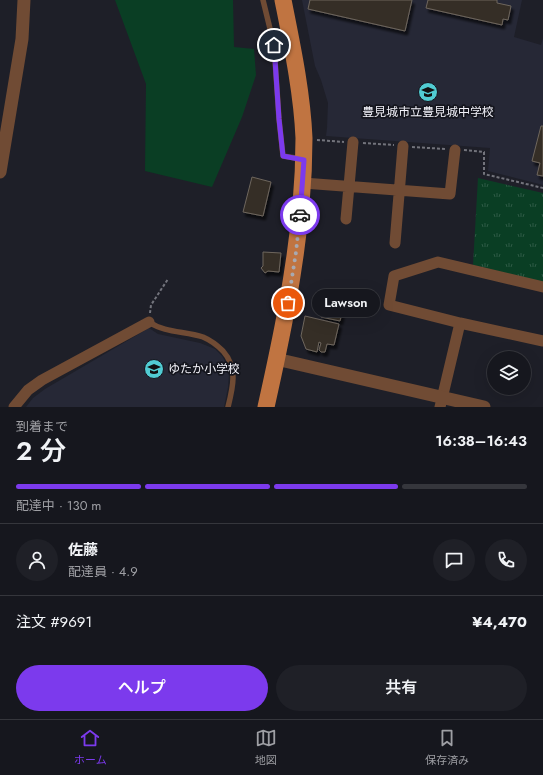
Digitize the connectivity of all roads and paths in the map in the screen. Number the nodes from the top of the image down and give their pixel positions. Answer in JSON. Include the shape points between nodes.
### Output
{"nodes":[{"id":1,"x":24,"y":0,"type":"edge"},
{"id":2,"x":263,"y":0,"type":"edge"},
{"id":3,"x":283,"y":0,"type":"edge"},
{"id":4,"x":4,"y":126,"type":"edge"},
{"id":5,"x":304,"y":139,"type":"junction"},
{"id":6,"x":353,"y":142,"type":"junction"},
{"id":7,"x":403,"y":146,"type":"junction"},
{"id":8,"x":455,"y":150,"type":"junction"},
{"id":9,"x":304,"y":160,"type":"junction"},
{"id":10,"x":0,"y":172,"type":"edge"},
{"id":11,"x":302,"y":183,"type":"junction"},
{"id":12,"x":349,"y":187,"type":"junction"},
{"id":13,"x":543,"y":188,"type":"edge"},
{"id":14,"x":400,"y":190,"type":"junction"},
{"id":15,"x":346,"y":218,"type":"dead end"},
{"id":16,"x":395,"y":243,"type":"dead end"},
{"id":17,"x":168,"y":279,"type":"dead end"},
{"id":18,"x":543,"y":287,"type":"edge"},
{"id":19,"x":149,"y":322,"type":"junction"},
{"id":20,"x":460,"y":324,"type":"junction"},
{"id":21,"x":543,"y":341,"type":"edge"},
{"id":22,"x":276,"y":359,"type":"junction"},
{"id":23,"x":441,"y":402,"type":"edge"},
{"id":24,"x":14,"y":407,"type":"edge"},
{"id":25,"x":228,"y":407,"type":"edge"},
{"id":26,"x":266,"y":407,"type":"edge"},
{"id":27,"x":484,"y":407,"type":"edge"}],
"edges":[{"from":1,"to":4,"type":"street","via":[[22,40]]},
{"from":2,"to":9,"type":"lane","via":[[274,45],[283,156]]},
{"from":3,"to":5,"type":"main road","via":[[298,85]]},
{"from":4,"to":10,"type":"street"},
{"from":5,"to":6,"type":"path"},
{"from":5,"to":9,"type":"main road"},
{"from":6,"to":7,"type":"path"},
{"from":6,"to":12,"type":"street"},
{"from":7,"to":8,"type":"path"},
{"from":7,"to":14,"type":"street"},
{"from":8,"to":13,"type":"path","via":[[484,152],[484,174]]},
{"from":8,"to":14,"type":"street","via":[[450,194]]},
{"from":9,"to":11,"type":"main road"},
{"from":11,"to":12,"type":"street"},
{"from":11,"to":22,"type":"main road","via":[[294,267]]},
{"from":12,"to":14,"type":"street"},
{"from":12,"to":15,"type":"street"},
{"from":14,"to":16,"type":"street"},
{"from":17,"to":19,"type":"path","via":[[151,305]]},
{"from":18,"to":20,"type":"street","via":[[438,262],[394,276],[389,305]]},
{"from":19,"to":24,"type":"street","via":[[42,380],[28,390]]},
{"from":19,"to":25,"type":"lane","via":[[160,329],[203,337],[218,346],[228,357],[233,370],[234,385]]},
{"from":20,"to":21,"type":"street"},
{"from":20,"to":23,"type":"street"},
{"from":22,"to":23,"type":"street"},
{"from":22,"to":26,"type":"main road"},
{"from":23,"to":27,"type":"street"}]}
